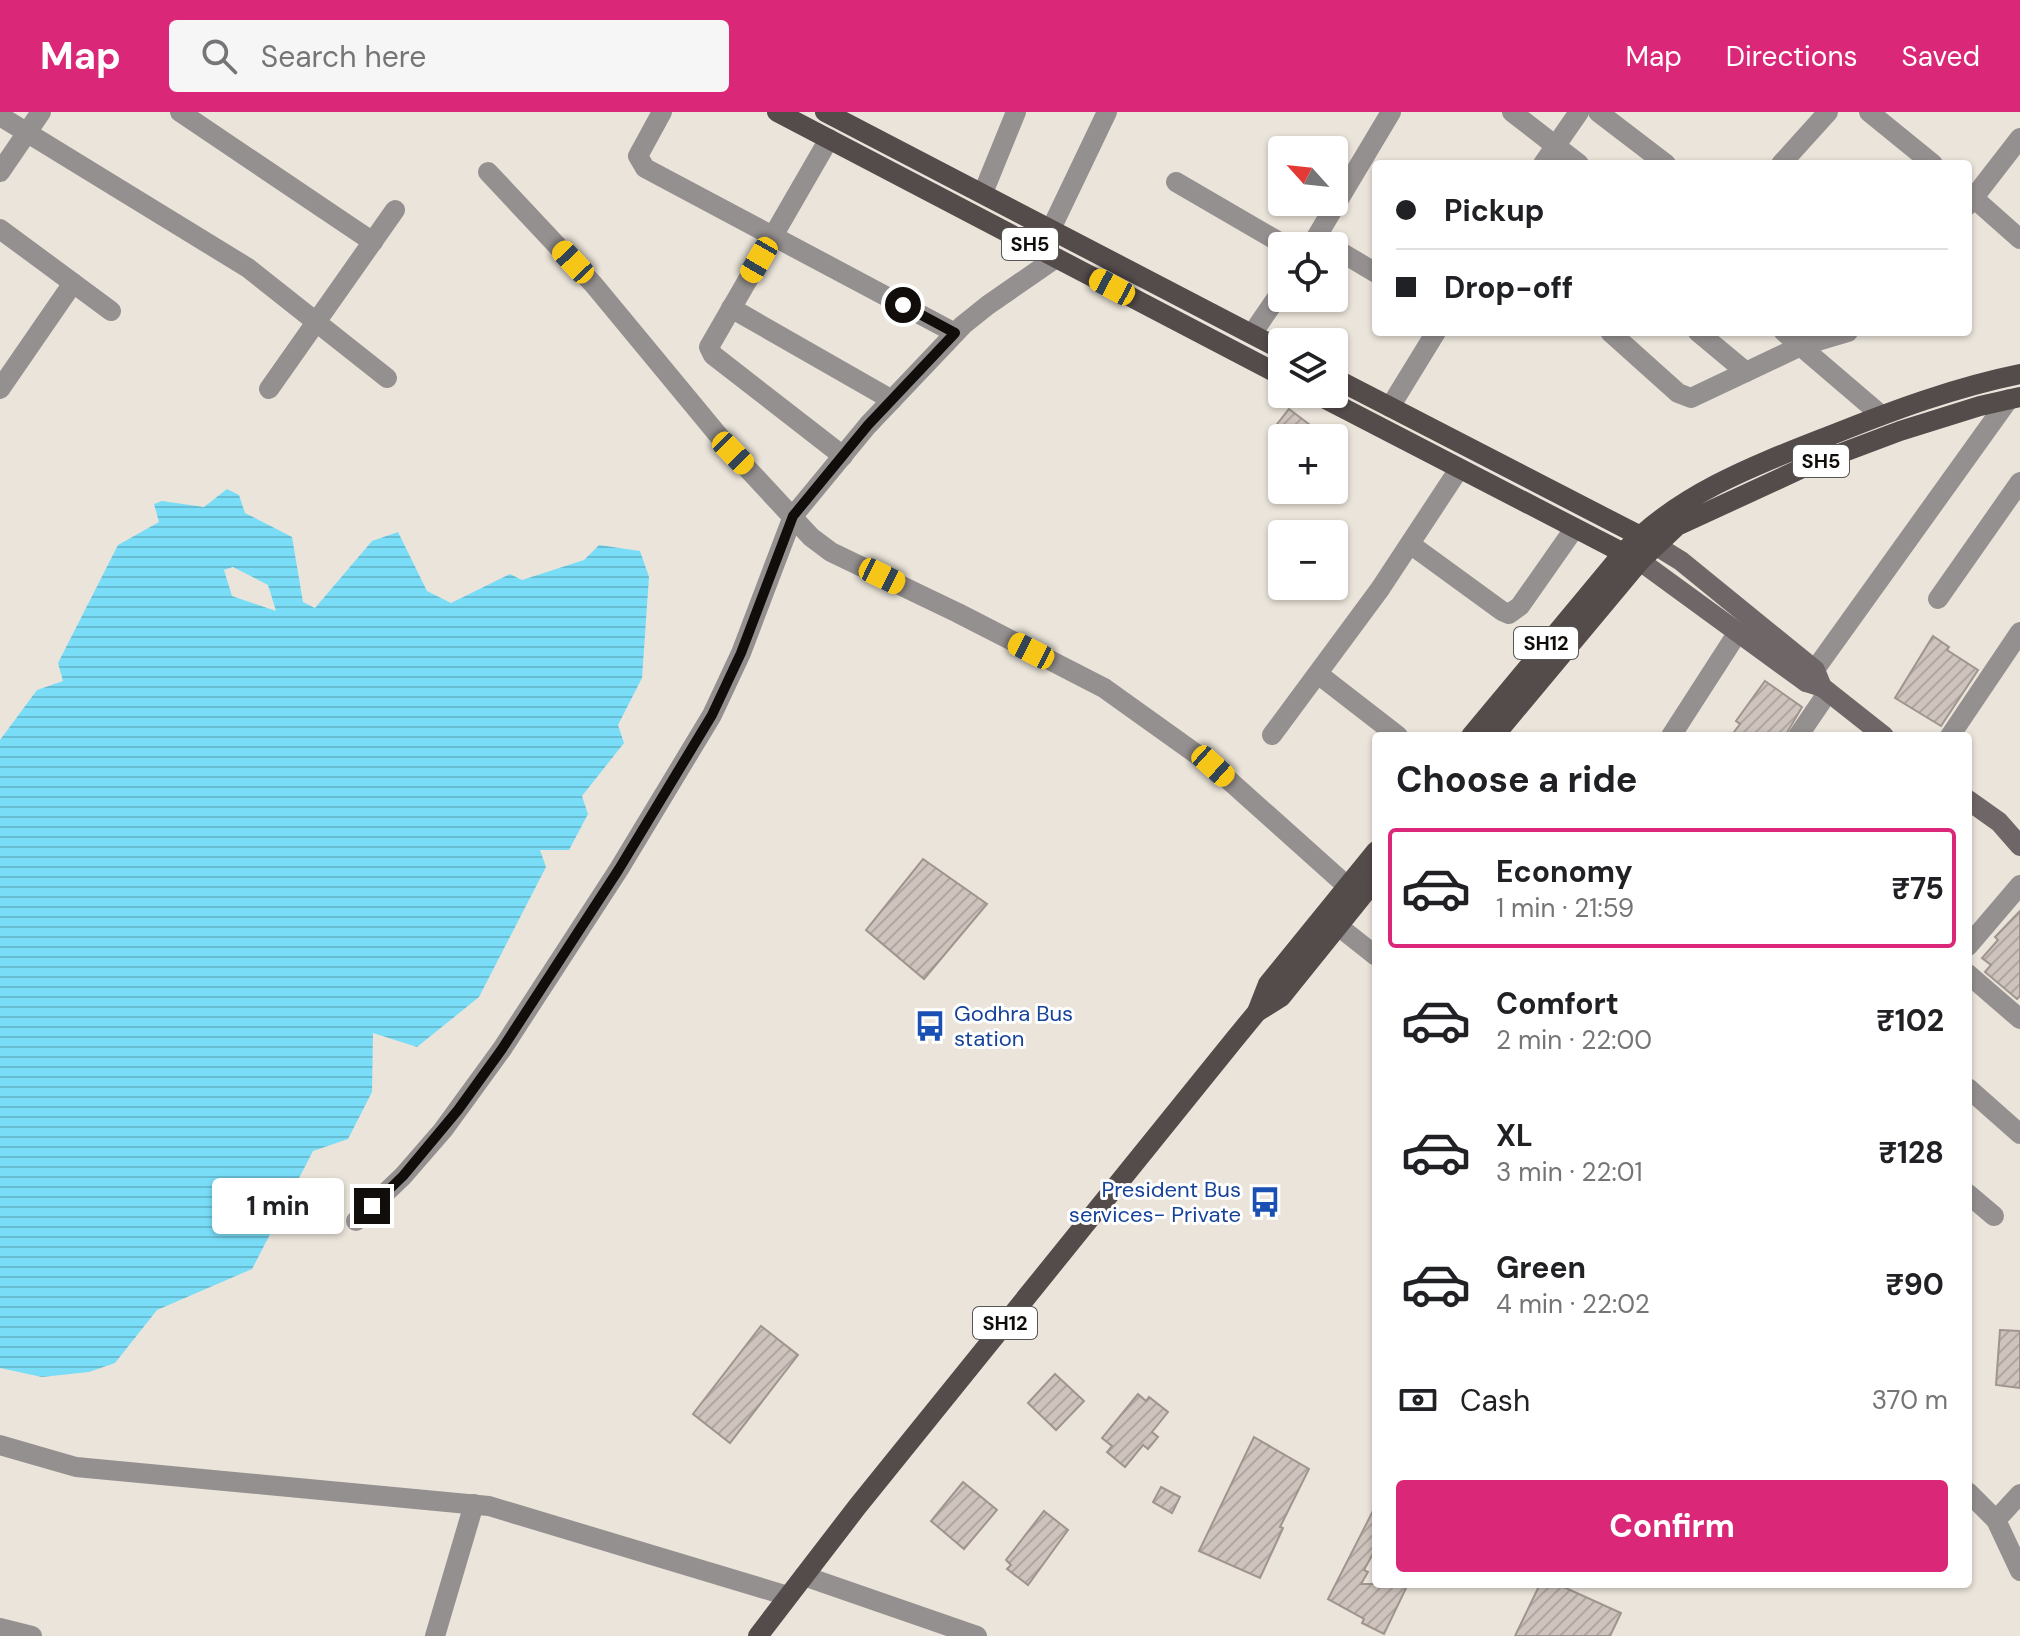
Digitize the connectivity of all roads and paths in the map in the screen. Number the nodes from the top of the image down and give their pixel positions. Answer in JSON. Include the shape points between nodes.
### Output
{"nodes":[{"id":1,"x":41,"y":112,"type":"edge"},
{"id":2,"x":180,"y":112,"type":"edge"},
{"id":3,"x":662,"y":112,"type":"edge"},
{"id":4,"x":777,"y":112,"type":"edge"},
{"id":5,"x":825,"y":112,"type":"edge"},
{"id":6,"x":1016,"y":112,"type":"edge"},
{"id":7,"x":1107,"y":112,"type":"edge"},
{"id":8,"x":1391,"y":112,"type":"edge"},
{"id":9,"x":1512,"y":112,"type":"edge"},
{"id":10,"x":1579,"y":112,"type":"edge"},
{"id":11,"x":1598,"y":112,"type":"edge"},
{"id":12,"x":1828,"y":112,"type":"edge"},
{"id":13,"x":1869,"y":112,"type":"edge"},
{"id":14,"x":0,"y":116,"type":"edge"},
{"id":15,"x":27,"y":132,"type":"junction"},
{"id":16,"x":2020,"y":138,"type":"edge"},
{"id":17,"x":829,"y":139,"type":"junction"},
{"id":18,"x":1555,"y":145,"type":"junction"},
{"id":19,"x":1546,"y":160,"type":"edge"},
{"id":20,"x":1574,"y":160,"type":"edge"},
{"id":21,"x":1661,"y":160,"type":"edge"},
{"id":22,"x":1785,"y":160,"type":"edge"},
{"id":23,"x":1928,"y":160,"type":"edge"},
{"id":24,"x":0,"y":172,"type":"edge"},
{"id":25,"x":488,"y":172,"type":"dead end"},
{"id":26,"x":1176,"y":182,"type":"dead end"},
{"id":27,"x":983,"y":193,"type":"junction"},
{"id":28,"x":1972,"y":197,"type":"edge"},
{"id":29,"x":1972,"y":201,"type":"edge"},
{"id":30,"x":395,"y":210,"type":"dead end"},
{"id":31,"x":0,"y":229,"type":"edge"},
{"id":32,"x":1051,"y":229,"type":"junction"},
{"id":33,"x":1319,"y":232,"type":"edge"},
{"id":34,"x":773,"y":236,"type":"junction"},
{"id":35,"x":1268,"y":236,"type":"edge"},
{"id":36,"x":2020,"y":239,"type":"edge"},
{"id":37,"x":373,"y":242,"type":"junction"},
{"id":38,"x":1348,"y":256,"type":"edge"},
{"id":39,"x":1056,"y":258,"type":"junction"},
{"id":40,"x":1372,"y":271,"type":"edge"},
{"id":41,"x":73,"y":283,"type":"junction"},
{"id":42,"x":731,"y":308,"type":"junction"},
{"id":43,"x":111,"y":311,"type":"dead end"},
{"id":44,"x":1268,"y":311,"type":"edge"},
{"id":45,"x":316,"y":322,"type":"junction"},
{"id":46,"x":955,"y":333,"type":"junction"},
{"id":47,"x":1252,"y":334,"type":"junction"},
{"id":48,"x":1434,"y":336,"type":"edge"},
{"id":49,"x":1622,"y":336,"type":"edge"},
{"id":50,"x":1703,"y":336,"type":"edge"},
{"id":51,"x":1789,"y":336,"type":"edge"},
{"id":52,"x":1835,"y":336,"type":"edge"},
{"id":53,"x":1268,"y":343,"type":"edge"},
{"id":54,"x":1801,"y":346,"type":"junction"},
{"id":55,"x":1268,"y":369,"type":"edge"},
{"id":56,"x":1746,"y":372,"type":"junction"},
{"id":57,"x":2020,"y":374,"type":"edge"},
{"id":58,"x":387,"y":378,"type":"dead end"},
{"id":59,"x":1348,"y":385,"type":"edge"},
{"id":60,"x":0,"y":389,"type":"edge"},
{"id":61,"x":269,"y":389,"type":"dead end"},
{"id":62,"x":2014,"y":398,"type":"edge"},
{"id":63,"x":892,"y":400,"type":"junction"},
{"id":64,"x":1390,"y":407,"type":"junction"},
{"id":65,"x":1343,"y":408,"type":"edge"},
{"id":66,"x":1881,"y":415,"type":"junction"},
{"id":67,"x":843,"y":456,"type":"junction"},
{"id":68,"x":1459,"y":469,"type":"junction"},
{"id":69,"x":2020,"y":482,"type":"edge"},
{"id":70,"x":793,"y":516,"type":"junction"},
{"id":71,"x":1574,"y":529,"type":"junction"},
{"id":72,"x":1647,"y":540,"type":"junction"},
{"id":73,"x":1410,"y":544,"type":"junction"},
{"id":74,"x":1632,"y":557,"type":"junction"},
{"id":75,"x":1938,"y":599,"type":"dead end"},
{"id":76,"x":1738,"y":632,"type":"junction"},
{"id":77,"x":2020,"y":632,"type":"edge"},
{"id":78,"x":1318,"y":674,"type":"junction"},
{"id":79,"x":1818,"y":683,"type":"junction"},
{"id":80,"x":1393,"y":732,"type":"edge"},
{"id":81,"x":1475,"y":732,"type":"edge"},
{"id":82,"x":1497,"y":732,"type":"edge"},
{"id":83,"x":1674,"y":732,"type":"edge"},
{"id":84,"x":1800,"y":732,"type":"edge"},
{"id":85,"x":1879,"y":732,"type":"edge"},
{"id":86,"x":1953,"y":732,"type":"edge"},
{"id":87,"x":1272,"y":735,"type":"dead end"},
{"id":88,"x":1972,"y":803,"type":"edge"},
{"id":89,"x":2020,"y":846,"type":"edge"},
{"id":90,"x":1372,"y":856,"type":"edge"},
{"id":91,"x":1372,"y":884,"type":"edge"},
{"id":92,"x":2020,"y":885,"type":"edge"},
{"id":93,"x":1347,"y":886,"type":"junction"},
{"id":94,"x":1338,"y":926,"type":"junction"},
{"id":95,"x":1972,"y":941,"type":"edge"},
{"id":96,"x":1372,"y":953,"type":"edge"},
{"id":97,"x":1972,"y":977,"type":"edge"},
{"id":98,"x":1257,"y":1012,"type":"junction"},
{"id":99,"x":2020,"y":1019,"type":"edge"},
{"id":100,"x":1972,"y":1092,"type":"edge"},
{"id":101,"x":2020,"y":1134,"type":"edge"},
{"id":102,"x":1972,"y":1197,"type":"edge"},
{"id":103,"x":1994,"y":1216,"type":"dead end"},
{"id":104,"x":356,"y":1221,"type":"dead end"},
{"id":105,"x":0,"y":1445,"type":"edge"},
{"id":106,"x":2020,"y":1494,"type":"edge"},
{"id":107,"x":1972,"y":1496,"type":"edge"},
{"id":108,"x":474,"y":1504,"type":"junction"},
{"id":109,"x":1996,"y":1520,"type":"junction"},
{"id":110,"x":2020,"y":1571,"type":"edge"},
{"id":111,"x":804,"y":1576,"type":"junction"},
{"id":112,"x":788,"y":1596,"type":"junction"},
{"id":113,"x":0,"y":1628,"type":"edge"},
{"id":114,"x":32,"y":1636,"type":"edge"},
{"id":115,"x":435,"y":1636,"type":"edge"},
{"id":116,"x":758,"y":1636,"type":"edge"},
{"id":117,"x":977,"y":1636,"type":"edge"}],
"edges":[{"from":1,"to":15,"type":"street"},
{"from":2,"to":37,"type":"street"},
{"from":3,"to":34,"type":"street","via":[[638,156],[645,168]]},
{"from":4,"to":17,"type":"main road","number":"SH5"},
{"from":5,"to":27,"type":"main road","number":"SH5"},
{"from":6,"to":27,"type":"street"},
{"from":7,"to":32,"type":"street"},
{"from":8,"to":33,"type":"street"},
{"from":9,"to":18,"type":"street"},
{"from":10,"to":18,"type":"street"},
{"from":11,"to":21,"type":"street"},
{"from":12,"to":22,"type":"street"},
{"from":13,"to":23,"type":"street"},
{"from":14,"to":15,"type":"street"},
{"from":15,"to":24,"type":"street"},
{"from":15,"to":45,"type":"street","via":[[248,268]]},
{"from":16,"to":28,"type":"street"},
{"from":17,"to":34,"type":"street"},
{"from":17,"to":39,"type":"main road","number":"SH5"},
{"from":18,"to":19,"type":"street"},
{"from":18,"to":20,"type":"street"},
{"from":25,"to":70,"type":"street","via":[[594,285],[733,453]]},
{"from":26,"to":35,"type":"street"},
{"from":27,"to":32,"type":"main road","number":"SH5"},
{"from":29,"to":36,"type":"street"},
{"from":30,"to":37,"type":"street"},
{"from":31,"to":41,"type":"street"},
{"from":32,"to":47,"type":"main road","number":"SH5"},
{"from":34,"to":42,"type":"street"},
{"from":34,"to":46,"type":"street"},
{"from":37,"to":45,"type":"street"},
{"from":38,"to":40,"type":"street"},
{"from":39,"to":46,"type":"street"},
{"from":39,"to":55,"type":"main road","number":"SH5"},
{"from":41,"to":43,"type":"street"},
{"from":41,"to":60,"type":"street"},
{"from":42,"to":63,"type":"street"},
{"from":42,"to":67,"type":"street","via":[[711,343],[713,355]]},
{"from":44,"to":47,"type":"street"},
{"from":45,"to":58,"type":"street"},
{"from":45,"to":61,"type":"street"},
{"from":46,"to":63,"type":"street"},
{"from":47,"to":53,"type":"main road","number":"SH5"},
{"from":48,"to":64,"type":"street"},
{"from":49,"to":56,"type":"street","via":[[1685,397]]},
{"from":50,"to":56,"type":"street"},
{"from":51,"to":54,"type":"street"},
{"from":52,"to":54,"type":"street"},
{"from":54,"to":56,"type":"street"},
{"from":54,"to":66,"type":"street"},
{"from":57,"to":66,"type":"main road","number":"SH5"},
{"from":59,"to":64,"type":"main road"},
{"from":62,"to":72,"type":"main road","number":"SH5","via":[[1911,427],[1807,466]]},
{"from":62,"to":79,"type":"street"},
{"from":63,"to":67,"type":"street"},
{"from":64,"to":72,"type":"main road"},
{"from":65,"to":68,"type":"main road"},
{"from":66,"to":72,"type":"main road","number":"SH5","via":[[1714,487],[1665,514]]},
{"from":67,"to":70,"type":"street"},
{"from":68,"to":71,"type":"main road"},
{"from":68,"to":73,"type":"street"},
{"from":69,"to":75,"type":"street"},
{"from":70,"to":93,"type":"street","via":[[831,552],[1104,688],[1213,766]]},
{"from":70,"to":104,"type":"street","via":[[712,715],[619,869],[443,1130]]},
{"from":71,"to":73,"type":"street","via":[[1509,614]]},
{"from":71,"to":74,"type":"main road"},
{"from":72,"to":74,"type":"main road","number":"SH5"},
{"from":72,"to":79,"type":"main road","via":[[1681,561]]},
{"from":73,"to":78,"type":"street"},
{"from":74,"to":76,"type":"main road"},
{"from":74,"to":81,"type":"main road","number":"SH12"},
{"from":74,"to":82,"type":"main road","number":"SH12"},
{"from":76,"to":79,"type":"main road"},
{"from":76,"to":83,"type":"street"},
{"from":77,"to":86,"type":"street"},
{"from":78,"to":80,"type":"street"},
{"from":78,"to":87,"type":"street"},
{"from":79,"to":84,"type":"street"},
{"from":79,"to":85,"type":"main road"},
{"from":88,"to":89,"type":"main road"},
{"from":90,"to":93,"type":"main road","number":"SH12"},
{"from":91,"to":94,"type":"main road","number":"SH12"},
{"from":92,"to":95,"type":"street"},
{"from":93,"to":98,"type":"main road","number":"SH12","via":[[1268,984]]},
{"from":94,"to":96,"type":"street"},
{"from":94,"to":98,"type":"main road","number":"SH12","via":[[1281,997]]},
{"from":97,"to":99,"type":"street"},
{"from":98,"to":111,"type":"main road","number":"SH12"},
{"from":100,"to":101,"type":"street"},
{"from":102,"to":103,"type":"street"},
{"from":105,"to":108,"type":"street","via":[[76,1467]]},
{"from":106,"to":109,"type":"street"},
{"from":107,"to":109,"type":"street"},
{"from":108,"to":112,"type":"street"},
{"from":108,"to":115,"type":"street"},
{"from":109,"to":110,"type":"street"},
{"from":111,"to":112,"type":"main road","number":"SH12"},
{"from":111,"to":117,"type":"street"},
{"from":112,"to":116,"type":"main road","number":"SH12"},
{"from":113,"to":114,"type":"street"}]}
